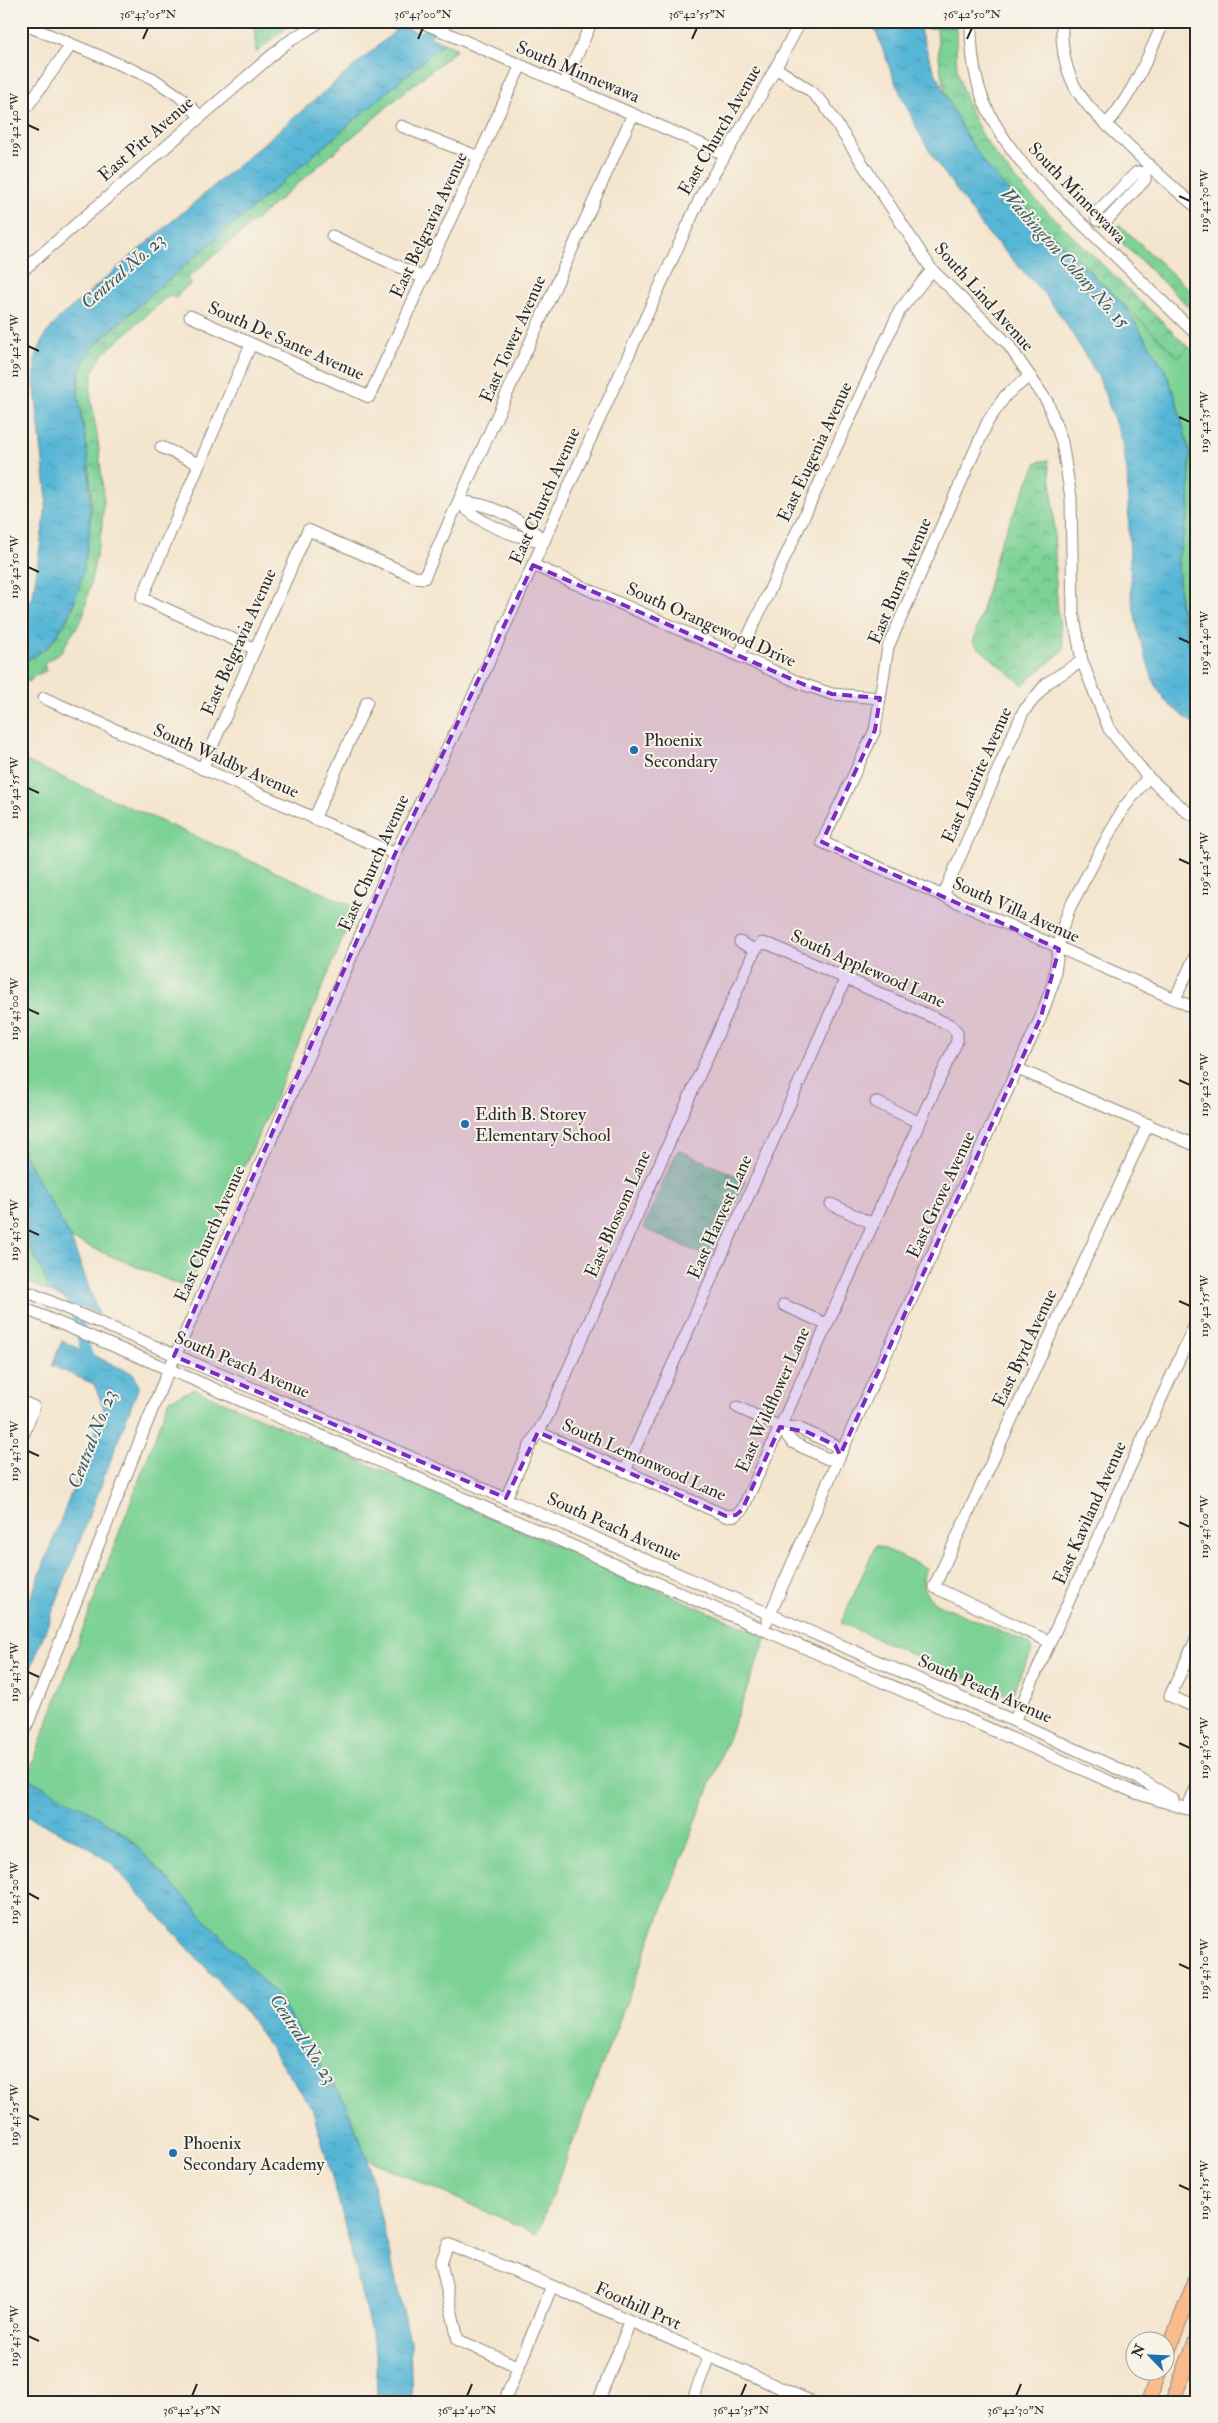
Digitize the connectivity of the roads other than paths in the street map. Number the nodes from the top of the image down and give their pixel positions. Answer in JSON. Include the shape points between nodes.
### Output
{"nodes":[{"id":1,"x":321,"y":21,"type":"edge"},
{"id":2,"x":419,"y":21,"type":"edge"},
{"id":3,"x":592,"y":21,"type":"edge"},
{"id":4,"x":801,"y":21,"type":"edge"},
{"id":5,"x":970,"y":21,"type":"edge"},
{"id":6,"x":1062,"y":21,"type":"edge"},
{"id":7,"x":1164,"y":21,"type":"edge"},
{"id":8,"x":21,"y":23,"type":"edge"},
{"id":9,"x":71,"y":45,"type":"junction"},
{"id":10,"x":520,"y":67,"type":"junction"},
{"id":11,"x":776,"y":68,"type":"junction"},
{"id":12,"x":564,"y":85,"type":"junction"},
{"id":13,"x":21,"y":111,"type":"edge"},
{"id":14,"x":633,"y":114,"type":"junction"},
{"id":15,"x":200,"y":116,"type":"junction"},
{"id":16,"x":1107,"y":124,"type":"junction"},
{"id":17,"x":401,"y":126,"type":"dead end"},
{"id":18,"x":724,"y":154,"type":"junction"},
{"id":19,"x":479,"y":157,"type":"junction"},
{"id":20,"x":1148,"y":170,"type":"junction"},
{"id":21,"x":1197,"y":207,"type":"edge"},
{"id":22,"x":1087,"y":230,"type":"junction"},
{"id":23,"x":332,"y":236,"type":"dead end"},
{"id":24,"x":932,"y":270,"type":"junction"},
{"id":25,"x":21,"y":272,"type":"edge"},
{"id":26,"x":424,"y":278,"type":"junction"},
{"id":27,"x":190,"y":316,"type":"dead end"},
{"id":28,"x":1197,"y":335,"type":"edge"},
{"id":29,"x":251,"y":344,"type":"junction"},
{"id":30,"x":1030,"y":376,"type":"junction"},
{"id":31,"x":369,"y":397,"type":"joint"},
{"id":32,"x":161,"y":447,"type":"dead end"},
{"id":33,"x":199,"y":464,"type":"junction"},
{"id":34,"x":459,"y":502,"type":"junction"},
{"id":35,"x":308,"y":530,"type":"joint"},
{"id":36,"x":544,"y":541,"type":"junction"},
{"id":37,"x":533,"y":565,"type":"junction"},
{"id":38,"x":255,"y":649,"type":"junction"},
{"id":39,"x":740,"y":656,"type":"junction"},
{"id":40,"x":1082,"y":661,"type":"junction"},
{"id":41,"x":44,"y":698,"type":"dead end"},
{"id":42,"x":880,"y":698,"type":"junction"},
{"id":43,"x":367,"y":702,"type":"dead end"},
{"id":44,"x":202,"y":769,"type":"junction"},
{"id":45,"x":1148,"y":777,"type":"junction"},
{"id":46,"x":1197,"y":817,"type":"edge"},
{"id":47,"x":314,"y":819,"type":"junction"},
{"id":48,"x":822,"y":842,"type":"joint"},
{"id":49,"x":395,"y":854,"type":"junction"},
{"id":50,"x":942,"y":896,"type":"junction"},
{"id":51,"x":740,"y":942,"type":"dead end"},
{"id":52,"x":758,"y":947,"type":"junction"},
{"id":53,"x":1059,"y":949,"type":"junction"},
{"id":54,"x":1197,"y":952,"type":"edge"},
{"id":55,"x":846,"y":978,"type":"junction"},
{"id":56,"x":1175,"y":999,"type":"junction"},
{"id":57,"x":1197,"y":1008,"type":"edge"},
{"id":58,"x":957,"y":1032,"type":"joint"},
{"id":59,"x":1018,"y":1069,"type":"junction"},
{"id":60,"x":876,"y":1102,"type":"dead end"},
{"id":61,"x":920,"y":1123,"type":"junction"},
{"id":62,"x":1148,"y":1124,"type":"junction"},
{"id":63,"x":1197,"y":1146,"type":"edge"},
{"id":64,"x":831,"y":1204,"type":"dead end"},
{"id":65,"x":873,"y":1224,"type":"junction"},
{"id":66,"x":21,"y":1289,"type":"edge"},
{"id":67,"x":784,"y":1305,"type":"dead end"},
{"id":68,"x":21,"y":1307,"type":"edge"},
{"id":69,"x":1197,"y":1320,"type":"edge"},
{"id":70,"x":826,"y":1324,"type":"junction"},
{"id":71,"x":174,"y":1356,"type":"junction"},
{"id":72,"x":169,"y":1369,"type":"junction"},
{"id":73,"x":21,"y":1401,"type":"edge"},
{"id":74,"x":737,"y":1407,"type":"dead end"},
{"id":75,"x":780,"y":1427,"type":"junction"},
{"id":76,"x":538,"y":1432,"type":"junction"},
{"id":77,"x":324,"y":1437,"type":"junction"},
{"id":78,"x":818,"y":1437,"type":"junction"},
{"id":79,"x":21,"y":1440,"type":"edge"},
{"id":80,"x":811,"y":1451,"type":"junction"},
{"id":81,"x":840,"y":1455,"type":"junction"},
{"id":82,"x":625,"y":1471,"type":"junction"},
{"id":83,"x":447,"y":1473,"type":"junction"},
{"id":84,"x":506,"y":1498,"type":"junction"},
{"id":85,"x":736,"y":1515,"type":"joint"},
{"id":86,"x":770,"y":1614,"type":"junction"},
{"id":87,"x":763,"y":1630,"type":"junction"},
{"id":88,"x":1197,"y":1636,"type":"edge"},
{"id":89,"x":1050,"y":1642,"type":"junction"},
{"id":90,"x":1197,"y":1708,"type":"edge"},
{"id":91,"x":1014,"y":1720,"type":"junction"},
{"id":92,"x":21,"y":1740,"type":"edge"},
{"id":93,"x":1197,"y":1786,"type":"edge"},
{"id":94,"x":1192,"y":1810,"type":"edge"},
{"id":95,"x":1197,"y":2276,"type":"edge"},
{"id":96,"x":552,"y":2286,"type":"junction"},
{"id":97,"x":630,"y":2322,"type":"junction"},
{"id":98,"x":1176,"y":2332,"type":"edge"},
{"id":99,"x":1197,"y":2338,"type":"edge"},
{"id":100,"x":709,"y":2356,"type":"junction"},
{"id":101,"x":517,"y":2366,"type":"junction"},
{"id":102,"x":1156,"y":2380,"type":"edge"},
{"id":103,"x":786,"y":2396,"type":"edge"},
{"id":104,"x":504,"y":2402,"type":"edge"},
{"id":105,"x":598,"y":2402,"type":"edge"},
{"id":106,"x":692,"y":2402,"type":"edge"},
{"id":107,"x":812,"y":2402,"type":"edge"},
{"id":108,"x":1148,"y":2402,"type":"edge"},
{"id":109,"x":1172,"y":2402,"type":"edge"}],
"edges":[{"from":1,"to":15,"type":"street","name":"East Pitt Avenue","via":[[296,35]]},
{"from":2,"to":10,"type":"street","name":"South Minnewawa"},
{"from":3,"to":12,"type":"street"},
{"from":4,"to":11,"type":"street","name":"East Church Avenue"},
{"from":5,"to":22,"type":"street","name":"South Minnewawa","via":[[973,67],[979,93],[992,122],[1031,174]]},
{"from":6,"to":16,"type":"street","via":[[1064,54],[1074,85]]},
{"from":7,"to":16,"type":"street","via":[[1139,76]]},
{"from":8,"to":9,"type":"street"},
{"from":9,"to":13,"type":"street","via":[[30,104]]},
{"from":9,"to":15,"type":"street","via":[[167,86]]},
{"from":10,"to":12,"type":"street","name":"South Minnewawa"},
{"from":10,"to":19,"type":"street","name":"East Belgravia Avenue"},
{"from":11,"to":18,"type":"street","name":"East Church Avenue"},
{"from":11,"to":24,"type":"street","name":"South Lind Avenue","via":[[823,103]]},
{"from":12,"to":14,"type":"street","name":"South Minnewawa"},
{"from":14,"to":18,"type":"street","name":"South Minnewawa"},
{"from":14,"to":34,"type":"street","name":"East Tower Avenue"},
{"from":15,"to":25,"type":"street","name":"East Pitt Avenue"},
{"from":16,"to":20,"type":"street"},
{"from":17,"to":19,"type":"street"},
{"from":18,"to":36,"type":"street","name":"East Church Avenue","via":[[679,242]]},
{"from":19,"to":26,"type":"street","name":"East Belgravia Avenue"},
{"from":20,"to":21,"type":"street"},
{"from":20,"to":22,"type":"street","via":[[1137,172],[1097,212],[1097,220]]},
{"from":22,"to":28,"type":"street","name":"South Minnewawa"},
{"from":23,"to":26,"type":"street"},
{"from":24,"to":30,"type":"street","name":"South Lind Avenue","via":[[1008,344]]},
{"from":24,"to":39,"type":"street","name":"East Eugenia Avenue","via":[[900,310]]},
{"from":26,"to":31,"type":"street","name":"East Belgravia Avenue"},
{"from":27,"to":29,"type":"street","name":"South De Sante Avenue"},
{"from":29,"to":31,"type":"street","name":"South De Sante Avenue"},
{"from":29,"to":33,"type":"street"},
{"from":30,"to":40,"type":"street","name":"South Lind Avenue","via":[[1048,403],[1062,442],[1071,498],[1073,612]]},
{"from":30,"to":42,"type":"street","name":"East Burns Avenue","via":[[1006,395],[988,421],[888,648]]},
{"from":32,"to":33,"type":"street"},
{"from":33,"to":38,"type":"street","via":[[142,598]]},
{"from":34,"to":35,"type":"street","name":"East Tower Avenue","via":[[424,578],[415,577]]},
{"from":34,"to":36,"type":"street","via":[[470,514],[525,539]]},
{"from":35,"to":38,"type":"street","name":"East Belgravia Avenue"},
{"from":36,"to":37,"type":"street","name":"East Church Avenue"},
{"from":37,"to":39,"type":"street","name":"South Orangewood Drive"},
{"from":37,"to":49,"type":"street","name":"East Church Avenue"},
{"from":38,"to":44,"type":"street","name":"East Belgravia Avenue"},
{"from":39,"to":42,"type":"street","name":"South Orangewood Drive","via":[[832,694]]},
{"from":40,"to":45,"type":"street","name":"South Lind Avenue","via":[[1109,729]]},
{"from":40,"to":50,"type":"street","name":"East Laurite Avenue","via":[[1047,682],[1023,712]]},
{"from":41,"to":44,"type":"street","name":"South Waldby Avenue"},
{"from":42,"to":48,"type":"street","name":"East Burns Avenue","via":[[875,730]]},
{"from":43,"to":47,"type":"street"},
{"from":44,"to":47,"type":"street","name":"South Waldby Avenue"},
{"from":45,"to":46,"type":"street","name":"South Lind Avenue"},
{"from":45,"to":53,"type":"street","name":"East Grove Avenue","via":[[1122,810],[1070,907]]},
{"from":47,"to":49,"type":"street","name":"South Waldby Avenue"},
{"from":48,"to":50,"type":"street","name":"South Villa Avenue"},
{"from":49,"to":71,"type":"street","name":"East Church Avenue"},
{"from":50,"to":53,"type":"street","name":"South Villa Avenue"},
{"from":51,"to":52,"type":"street","name":"South Applewood Lane"},
{"from":52,"to":55,"type":"street","name":"South Applewood Lane","via":[[771,945]]},
{"from":52,"to":76,"type":"street","name":"East Blossom Lane"},
{"from":53,"to":56,"type":"street","name":"South Villa Avenue"},
{"from":53,"to":59,"type":"street","name":"East Grove Avenue","via":[[1041,1017]]},
{"from":54,"to":56,"type":"street"},
{"from":55,"to":58,"type":"street","name":"South Applewood Lane","via":[[950,1025]]},
{"from":55,"to":82,"type":"street","name":"East Harvest Lane"},
{"from":56,"to":57,"type":"street","name":"South Villa Avenue"},
{"from":58,"to":61,"type":"street","name":"East Wildflower Lane","via":[[957,1041]]},
{"from":59,"to":62,"type":"street"},
{"from":59,"to":81,"type":"street","name":"East Grove Avenue"},
{"from":60,"to":61,"type":"street"},
{"from":61,"to":65,"type":"street","name":"East Wildflower Lane"},
{"from":62,"to":63,"type":"street"},
{"from":62,"to":89,"type":"street","name":"East Byrd Avenue","via":[[934,1587]]},
{"from":64,"to":65,"type":"street"},
{"from":65,"to":70,"type":"street","name":"East Wildflower Lane"},
{"from":66,"to":71,"type":"street","name":"South Peach Avenue"},
{"from":67,"to":70,"type":"street","name":"East Wildflower Lane"},
{"from":68,"to":72,"type":"street","name":"South Peach Avenue"},
{"from":69,"to":89,"type":"street","name":"East Kaviland Avenue"},
{"from":70,"to":75,"type":"street","name":"East Wildflower Lane"},
{"from":71,"to":72,"type":"street","name":"East Church Avenue"},
{"from":71,"to":83,"type":"street","name":"South Peach Avenue"},
{"from":72,"to":77,"type":"street","name":"South Peach Avenue"},
{"from":72,"to":92,"type":"street","name":"East Church Avenue"},
{"from":73,"to":79,"type":"street","via":[[34,1407]]},
{"from":74,"to":75,"type":"street"},
{"from":75,"to":78,"type":"street","via":[[798,1428]]},
{"from":75,"to":80,"type":"street","via":[[792,1442]]},
{"from":75,"to":85,"type":"street","name":"East Wildflower Lane","via":[[742,1510]]},
{"from":76,"to":82,"type":"street","name":"South Lemonwood Lane"},
{"from":76,"to":84,"type":"street","name":"East Blossom Lane"},
{"from":77,"to":83,"type":"street","via":[[354,1444],[432,1478],[444,1477]]},
{"from":77,"to":87,"type":"street","name":"South Peach Avenue"},
{"from":78,"to":80,"type":"street","via":[[810,1442]]},
{"from":78,"to":81,"type":"street","via":[[835,1445]]},
{"from":80,"to":81,"type":"street","via":[[828,1458]]},
{"from":81,"to":86,"type":"street","name":"East Grove Avenue"},
{"from":82,"to":85,"type":"street","name":"South Lemonwood Lane","via":[[726,1516]]},
{"from":83,"to":84,"type":"street","name":"South Peach Avenue"},
{"from":84,"to":86,"type":"street","name":"South Peach Avenue"},
{"from":86,"to":87,"type":"street","name":"East Grove Avenue"},
{"from":86,"to":91,"type":"street","name":"South Peach Avenue"},
{"from":87,"to":94,"type":"street","name":"South Peach Avenue","via":[[1136,1793]]},
{"from":88,"to":90,"type":"street","via":[[1170,1696]]},
{"from":89,"to":91,"type":"street","name":"East Kaviland Avenue"},
{"from":91,"to":94,"type":"street","name":"South Peach Avenue","via":[[1138,1778]]},
{"from":93,"to":94,"type":"street"},
{"from":95,"to":98,"type":"main road"},
{"from":96,"to":97,"type":"street","name":"Foothill Prvt"},
{"from":96,"to":101,"type":"street"},
{"from":96,"to":101,"type":"street","name":"Foothill Prvt","via":[[448,2244],[441,2263],[458,2340]]},
{"from":97,"to":100,"type":"street","name":"Foothill Prvt"},
{"from":97,"to":105,"type":"street"},
{"from":99,"to":109,"type":"main road"},
{"from":100,"to":103,"type":"street","name":"Foothill Prvt"},
{"from":100,"to":106,"type":"street"},
{"from":101,"to":104,"type":"street"},
{"from":102,"to":108,"type":"main road"},
{"from":103,"to":107,"type":"street","name":"Foothill Prvt"}]}
